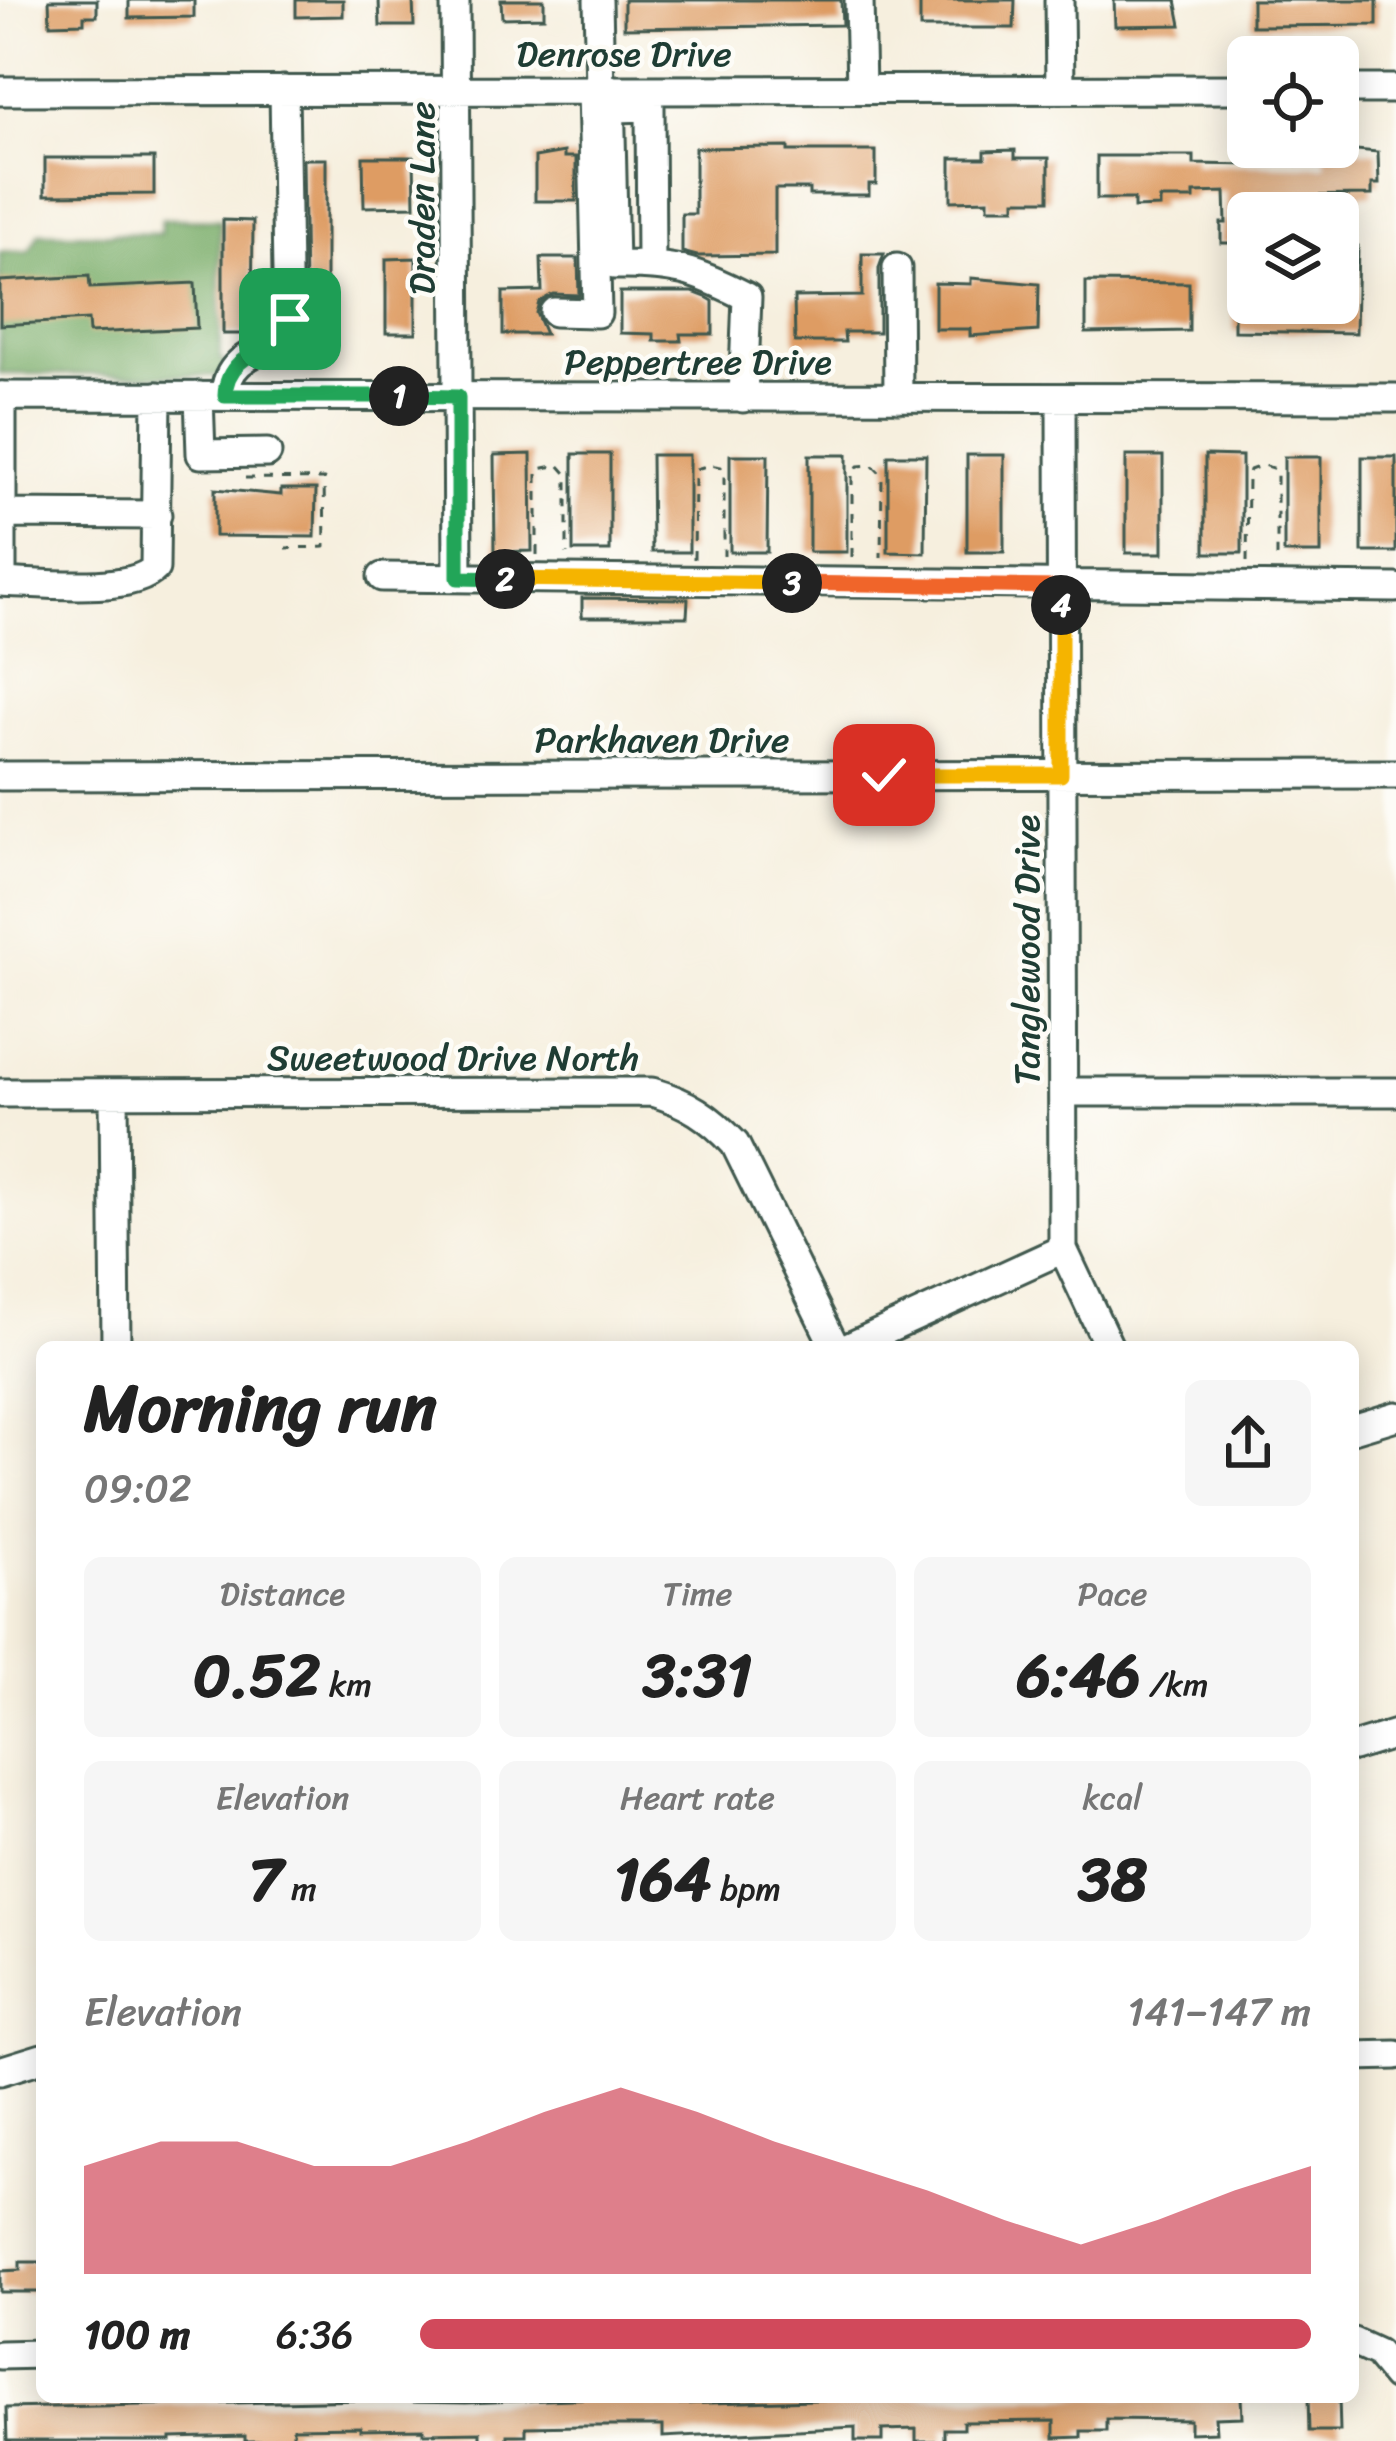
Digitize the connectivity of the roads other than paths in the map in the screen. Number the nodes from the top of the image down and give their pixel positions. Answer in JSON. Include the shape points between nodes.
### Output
{"nodes":[{"id":1,"x":455,"y":0,"type":"edge"},
{"id":2,"x":598,"y":0,"type":"edge"},
{"id":3,"x":860,"y":0,"type":"edge"},
{"id":4,"x":1059,"y":0,"type":"edge"},
{"id":5,"x":456,"y":89,"type":"junction"},
{"id":6,"x":861,"y":89,"type":"junction"},
{"id":7,"x":1060,"y":89,"type":"junction"},
{"id":8,"x":1227,"y":89,"type":"edge"},
{"id":9,"x":1359,"y":89,"type":"edge"},
{"id":10,"x":1396,"y":89,"type":"edge"},
{"id":11,"x":284,"y":90,"type":"junction"},
{"id":12,"x":0,"y":91,"type":"edge"},
{"id":13,"x":603,"y":94,"type":"junction"},
{"id":14,"x":652,"y":264,"type":"junction"},
{"id":15,"x":897,"y":268,"type":"dead end"},
{"id":16,"x":554,"y":312,"type":"dead end"},
{"id":17,"x":1,"y":395,"type":"edge"},
{"id":18,"x":157,"y":396,"type":"junction"},
{"id":19,"x":212,"y":396,"type":"junction"},
{"id":20,"x":458,"y":397,"type":"junction"},
{"id":21,"x":743,"y":398,"type":"junction"},
{"id":22,"x":898,"y":398,"type":"junction"},
{"id":23,"x":1396,"y":398,"type":"edge"},
{"id":24,"x":1060,"y":399,"type":"junction"},
{"id":25,"x":267,"y":453,"type":"dead end"},
{"id":26,"x":2,"y":514,"type":"edge"},
{"id":27,"x":157,"y":515,"type":"junction"},
{"id":28,"x":382,"y":577,"type":"dead end"},
{"id":29,"x":458,"y":578,"type":"junction"},
{"id":30,"x":1,"y":583,"type":"edge"},
{"id":31,"x":1061,"y":587,"type":"junction"},
{"id":32,"x":1396,"y":588,"type":"edge"},
{"id":33,"x":1396,"y":774,"type":"edge"},
{"id":34,"x":1061,"y":775,"type":"junction"},
{"id":35,"x":0,"y":776,"type":"edge"},
{"id":36,"x":1063,"y":1092,"type":"junction"},
{"id":37,"x":1396,"y":1092,"type":"edge"},
{"id":38,"x":0,"y":1093,"type":"edge"},
{"id":39,"x":114,"y":1093,"type":"junction"},
{"id":40,"x":1063,"y":1249,"type":"junction"},
{"id":41,"x":116,"y":1341,"type":"edge"},
{"id":42,"x":833,"y":1341,"type":"edge"},
{"id":43,"x":862,"y":1341,"type":"edge"},
{"id":44,"x":1106,"y":1341,"type":"edge"},
{"id":45,"x":1396,"y":1416,"type":"edge"},
{"id":46,"x":1359,"y":1427,"type":"edge"},
{"id":47,"x":1396,"y":1734,"type":"edge"},
{"id":48,"x":1359,"y":1745,"type":"edge"},
{"id":49,"x":1396,"y":2055,"type":"edge"},
{"id":50,"x":1359,"y":2056,"type":"edge"},
{"id":51,"x":36,"y":2060,"type":"edge"},
{"id":52,"x":0,"y":2071,"type":"edge"},
{"id":53,"x":1359,"y":2345,"type":"edge"},
{"id":54,"x":36,"y":2354,"type":"edge"},
{"id":55,"x":0,"y":2355,"type":"edge"},
{"id":56,"x":1396,"y":2377,"type":"edge"}],
"edges":[{"from":1,"to":5,"type":"street","name":"Draden Lane"},
{"from":2,"to":13,"type":"street"},
{"from":3,"to":6,"type":"street"},
{"from":4,"to":7,"type":"street"},
{"from":5,"to":11,"type":"street","name":"Denrose Drive"},
{"from":5,"to":13,"type":"street","name":"Denrose Drive"},
{"from":5,"to":20,"type":"street","name":"Draden Lane"},
{"from":6,"to":7,"type":"street","name":"Denrose Drive"},
{"from":6,"to":13,"type":"street","name":"Denrose Drive"},
{"from":7,"to":8,"type":"street","name":"Denrose Drive"},
{"from":9,"to":10,"type":"street"},
{"from":11,"to":12,"type":"street","name":"Denrose Drive"},
{"from":11,"to":19,"type":"street","via":[[288,336],[235,362]]},
{"from":13,"to":14,"type":"street","via":[[650,107]]},
{"from":13,"to":14,"type":"street","via":[[614,265]]},
{"from":13,"to":16,"type":"street","via":[[596,313]]},
{"from":14,"to":21,"type":"street","via":[[747,297]]},
{"from":15,"to":22,"type":"street"},
{"from":17,"to":18,"type":"street","name":"Peppertree Drive"},
{"from":17,"to":26,"type":"street"},
{"from":18,"to":19,"type":"street","name":"Peppertree Drive"},
{"from":18,"to":27,"type":"street"},
{"from":19,"to":20,"type":"street","name":"Peppertree Drive"},
{"from":19,"to":25,"type":"street","via":[[201,454]]},
{"from":20,"to":21,"type":"street","name":"Peppertree Drive"},
{"from":20,"to":29,"type":"street","name":"Draden Lane"},
{"from":21,"to":22,"type":"street","name":"Peppertree Drive"},
{"from":22,"to":24,"type":"street","name":"Peppertree Drive"},
{"from":23,"to":24,"type":"street","name":"Peppertree Drive"},
{"from":24,"to":31,"type":"street","name":"Tanglewood Drive"},
{"from":26,"to":27,"type":"street"},
{"from":26,"to":30,"type":"street"},
{"from":27,"to":30,"type":"street","via":[[148,576]]},
{"from":28,"to":29,"type":"street"},
{"from":29,"to":31,"type":"street"},
{"from":31,"to":32,"type":"street"},
{"from":31,"to":34,"type":"street","name":"Tanglewood Drive"},
{"from":33,"to":34,"type":"street","name":"Parkhaven Drive"},
{"from":34,"to":35,"type":"street","name":"Parkhaven Drive"},
{"from":34,"to":36,"type":"street","name":"Tanglewood Drive"},
{"from":36,"to":37,"type":"street"},
{"from":36,"to":40,"type":"street","name":"Tanglewood Drive"},
{"from":38,"to":39,"type":"street","name":"Sweetwood Drive North"},
{"from":39,"to":41,"type":"street"},
{"from":39,"to":42,"type":"street","name":"Sweetwood Drive North","via":[[652,1092],[675,1099],[735,1144]]},
{"from":40,"to":43,"type":"street"},
{"from":40,"to":44,"type":"street","name":"Tanglewood Drive"},
{"from":45,"to":46,"type":"street"},
{"from":47,"to":48,"type":"street"},
{"from":49,"to":50,"type":"street"},
{"from":51,"to":52,"type":"street"},
{"from":53,"to":56,"type":"street"},
{"from":54,"to":55,"type":"street"}]}
